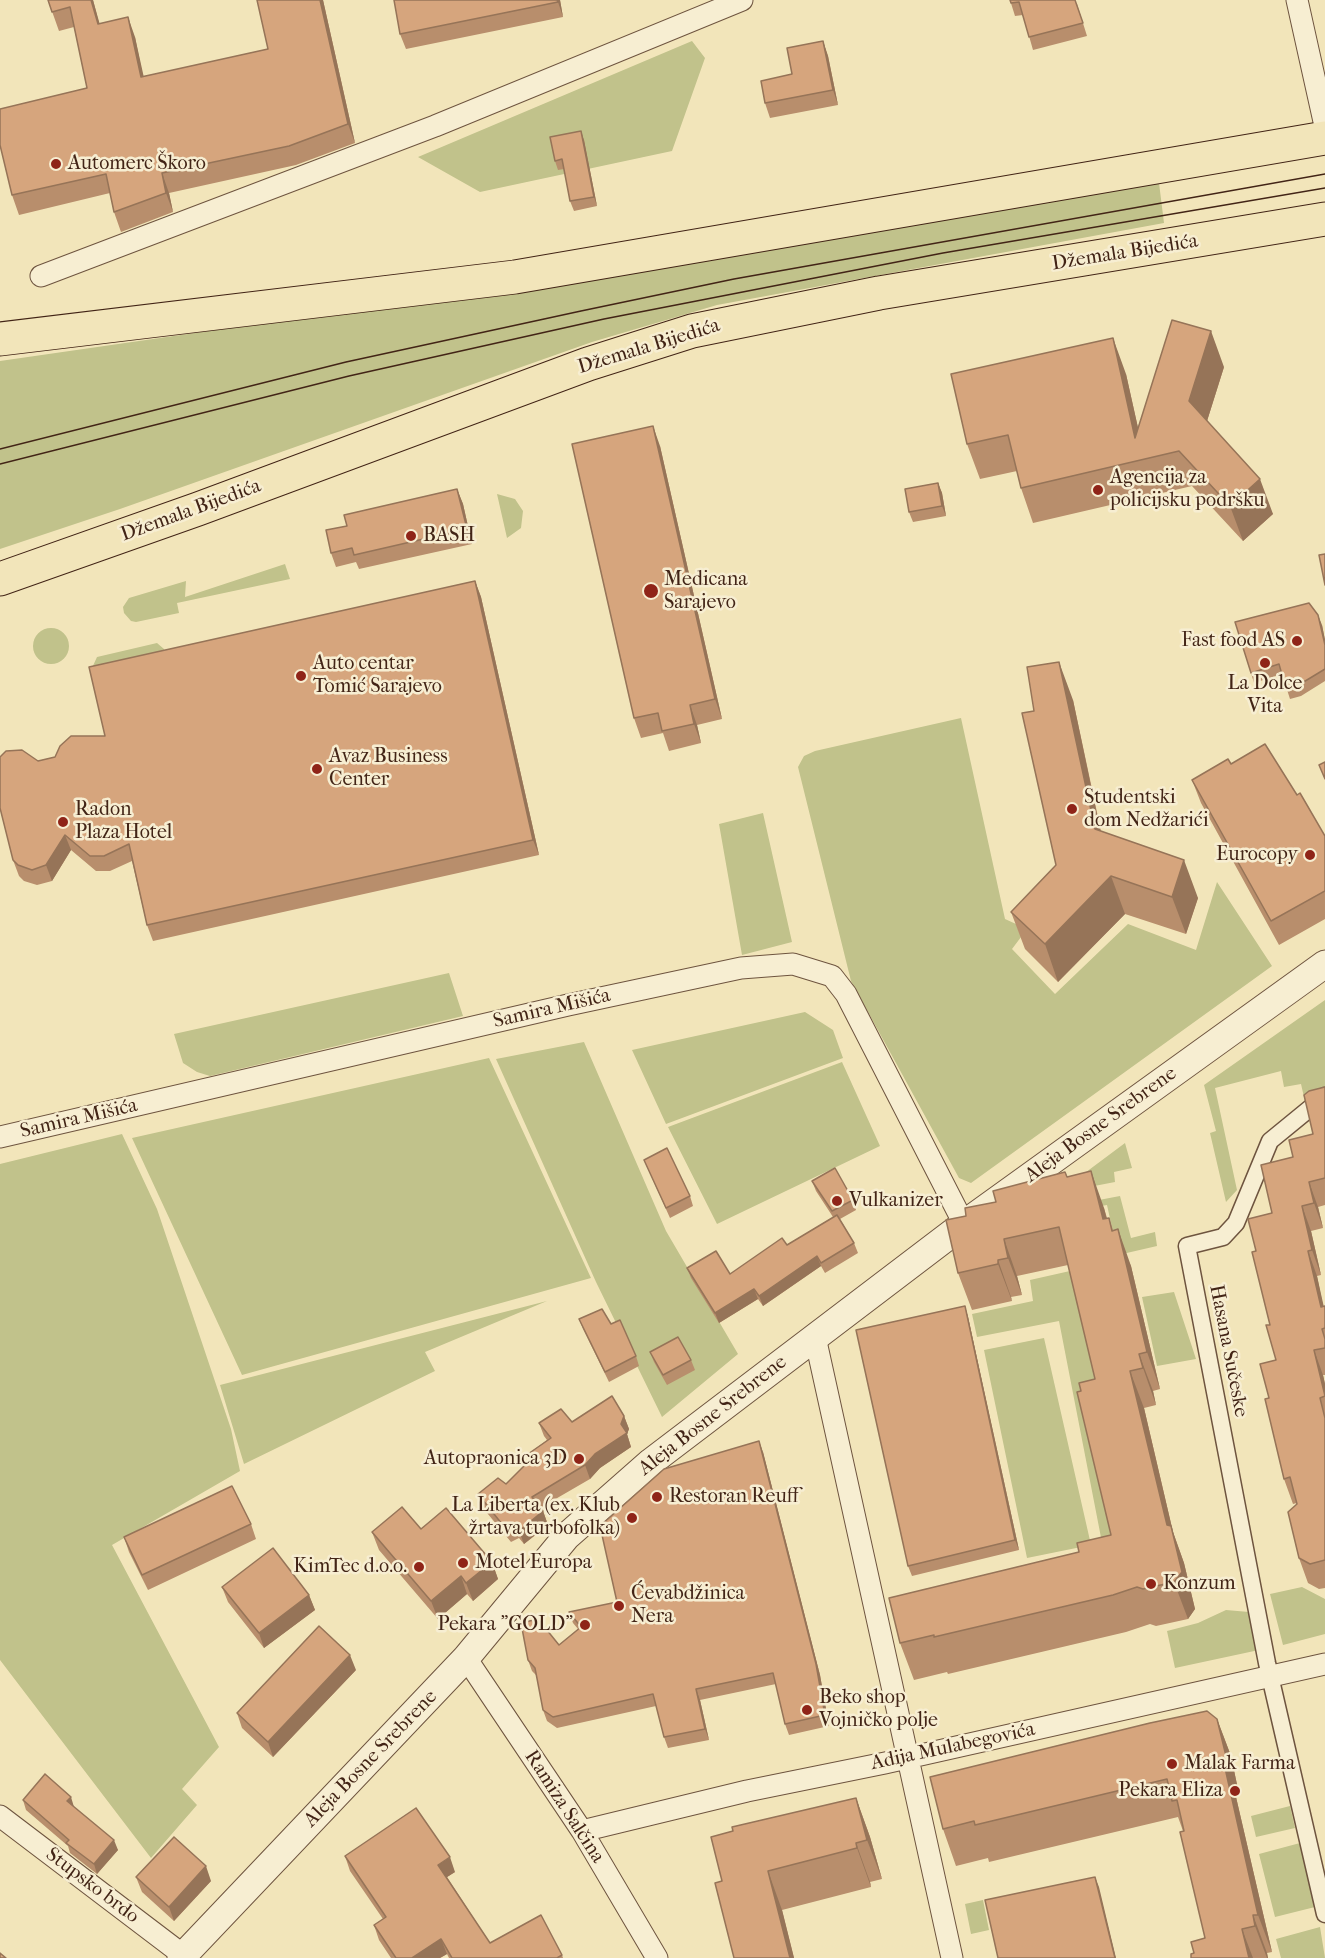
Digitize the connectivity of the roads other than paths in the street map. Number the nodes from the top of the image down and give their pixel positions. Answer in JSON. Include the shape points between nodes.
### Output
{"nodes":[{"id":1,"x":741,"y":0,"type":"edge"},
{"id":2,"x":1296,"y":0,"type":"edge"},
{"id":3,"x":1325,"y":126,"type":"edge"},
{"id":4,"x":1325,"y":138,"type":"edge"},
{"id":5,"x":1325,"y":219,"type":"edge"},
{"id":6,"x":41,"y":276,"type":"dead end"},
{"id":7,"x":0,"y":339,"type":"edge"},
{"id":8,"x":0,"y":579,"type":"edge"},
{"id":9,"x":1325,"y":964,"type":"edge"},
{"id":10,"x":1325,"y":1096,"type":"edge"},
{"id":11,"x":0,"y":1137,"type":"edge"},
{"id":12,"x":964,"y":1224,"type":"junction"},
{"id":13,"x":815,"y":1337,"type":"junction"},
{"id":14,"x":466,"y":1658,"type":"junction"},
{"id":15,"x":1325,"y":1664,"type":"edge"},
{"id":16,"x":1270,"y":1676,"type":"junction"},
{"id":17,"x":910,"y":1757,"type":"junction"},
{"id":18,"x":0,"y":1816,"type":"edge"},
{"id":19,"x":582,"y":1831,"type":"junction"},
{"id":20,"x":1325,"y":1914,"type":"edge"},
{"id":21,"x":182,"y":1957,"type":"edge"},
{"id":22,"x":657,"y":1958,"type":"edge"},
{"id":23,"x":952,"y":1958,"type":"edge"}],
"edges":[{"from":1,"to":6,"type":"street","via":[[435,126]]},
{"from":2,"to":3,"type":"street"},
{"from":4,"to":7,"type":"main road","via":[[526,275]]},
{"from":5,"to":8,"type":"main road","name":"Džemala Bijedića","via":[[879,293],[692,331],[588,364]]},
{"from":9,"to":12,"type":"street","name":"Aleja Bosne Srebrene"},
{"from":10,"to":16,"type":"street","name":"Hasana Sučeske","via":[[1270,1141],[1236,1223],[1223,1237],[1187,1246]]},
{"from":11,"to":12,"type":"street","name":"Samira Mišića","via":[[568,1005],[741,968],[793,964],[832,976],[846,994]]},
{"from":12,"to":13,"type":"street","name":"Aleja Bosne Srebrene"},
{"from":13,"to":14,"type":"street","name":"Aleja Bosne Srebrene","via":[[682,1437],[567,1536]]},
{"from":13,"to":17,"type":"street"},
{"from":14,"to":19,"type":"street","name":"Ramiza Salčina"},
{"from":14,"to":21,"type":"street","name":"Aleja Bosne Srebrene"},
{"from":15,"to":16,"type":"street","name":"Adija Mulabegovića"},
{"from":16,"to":17,"type":"street","name":"Adija Mulabegovića"},
{"from":16,"to":20,"type":"street"},
{"from":17,"to":19,"type":"street","name":"Adija Mulabegovića"},
{"from":17,"to":23,"type":"street"},
{"from":18,"to":21,"type":"street","name":"Stupsko brdo"},
{"from":19,"to":22,"type":"street","name":"Ramiza Salčina"}]}
